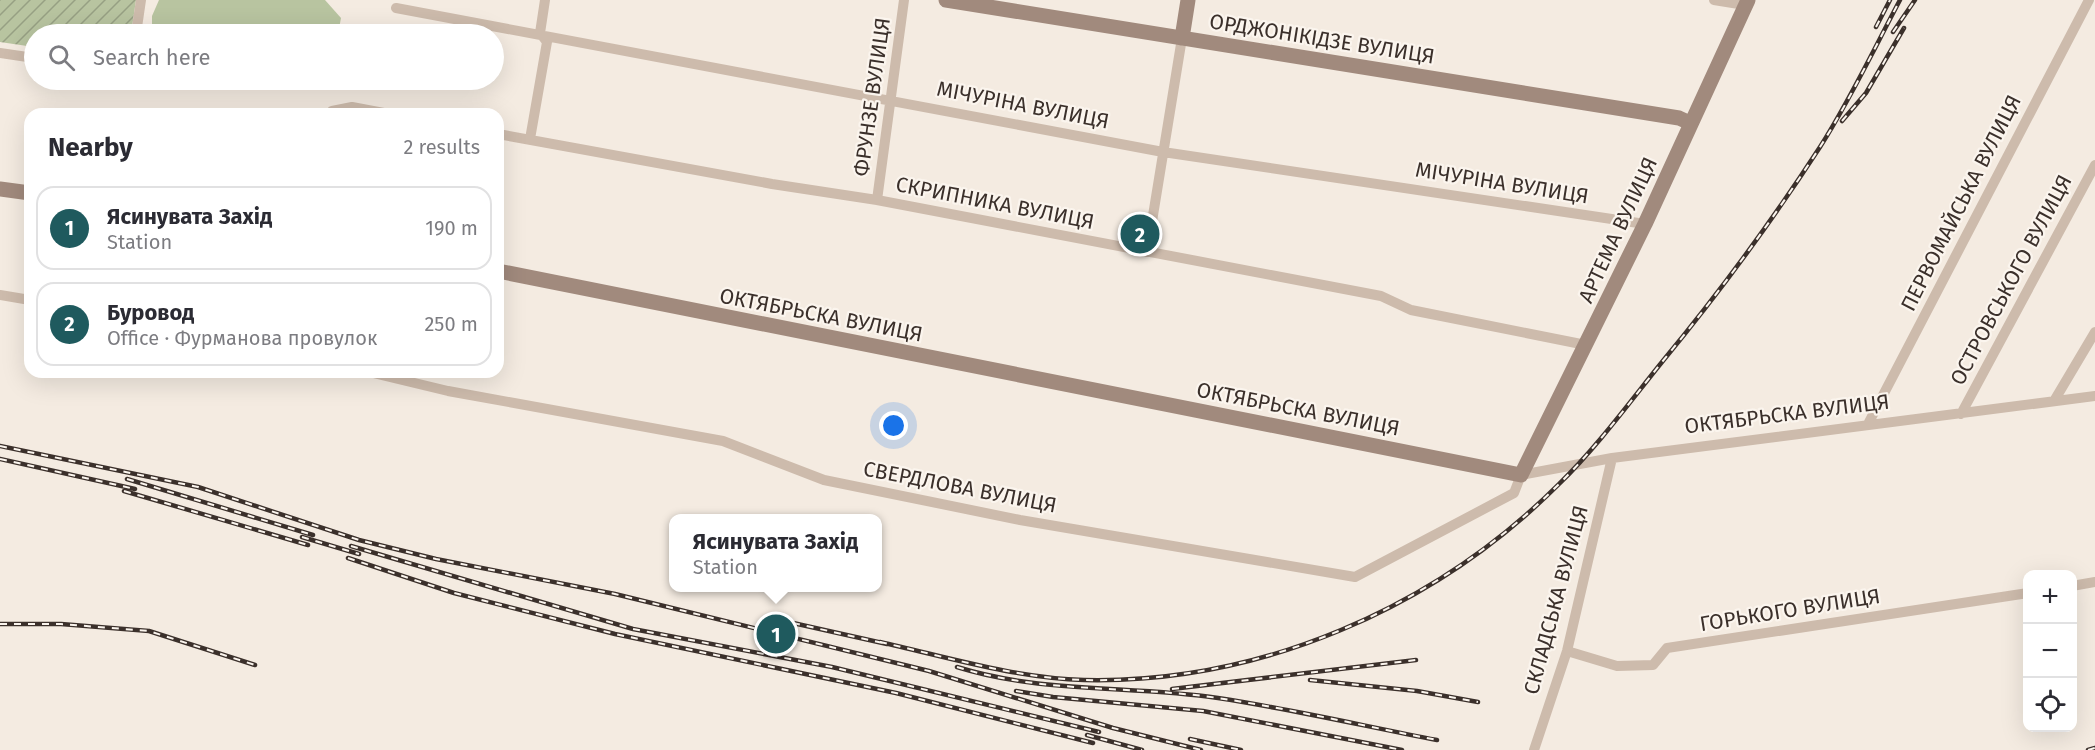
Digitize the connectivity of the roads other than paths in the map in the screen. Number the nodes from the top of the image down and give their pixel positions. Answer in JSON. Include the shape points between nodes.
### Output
{"nodes":[{"id":1,"x":141,"y":0,"type":"edge"},
{"id":2,"x":545,"y":0,"type":"edge"},
{"id":3,"x":904,"y":0,"type":"edge"},
{"id":4,"x":946,"y":0,"type":"edge"},
{"id":5,"x":1188,"y":0,"type":"edge"},
{"id":6,"x":1714,"y":0,"type":"edge"},
{"id":7,"x":2089,"y":0,"type":"edge"},
{"id":8,"x":1746,"y":3,"type":"edge"},
{"id":9,"x":396,"y":8,"type":"dead end"},
{"id":10,"x":137,"y":24,"type":"edge"},
{"id":11,"x":488,"y":24,"type":"edge"},
{"id":12,"x":504,"y":27,"type":"edge"},
{"id":13,"x":540,"y":33,"type":"junction"},
{"id":14,"x":1182,"y":38,"type":"junction"},
{"id":15,"x":0,"y":53,"type":"edge"},
{"id":16,"x":24,"y":57,"type":"edge"},
{"id":17,"x":892,"y":100,"type":"junction"},
{"id":18,"x":1690,"y":123,"type":"junction"},
{"id":19,"x":504,"y":135,"type":"edge"},
{"id":20,"x":530,"y":139,"type":"junction"},
{"id":21,"x":1163,"y":152,"type":"junction"},
{"id":22,"x":2095,"y":165,"type":"edge"},
{"id":23,"x":0,"y":189,"type":"edge"},
{"id":24,"x":24,"y":192,"type":"edge"},
{"id":25,"x":877,"y":200,"type":"junction"},
{"id":26,"x":1645,"y":224,"type":"junction"},
{"id":27,"x":1147,"y":252,"type":"junction"},
{"id":28,"x":504,"y":272,"type":"edge"},
{"id":29,"x":0,"y":295,"type":"edge"},
{"id":30,"x":24,"y":299,"type":"edge"},
{"id":31,"x":2095,"y":332,"type":"edge"},
{"id":32,"x":1586,"y":345,"type":"junction"},
{"id":33,"x":395,"y":378,"type":"edge"},
{"id":34,"x":2095,"y":396,"type":"edge"},
{"id":35,"x":2054,"y":401,"type":"junction"},
{"id":36,"x":1961,"y":414,"type":"junction"},
{"id":37,"x":1868,"y":424,"type":"junction"},
{"id":38,"x":1612,"y":458,"type":"junction"},
{"id":39,"x":1521,"y":475,"type":"junction"},
{"id":40,"x":2095,"y":582,"type":"edge"},
{"id":41,"x":2077,"y":585,"type":"edge"},
{"id":42,"x":2023,"y":593,"type":"edge"},
{"id":43,"x":1567,"y":651,"type":"junction"},
{"id":44,"x":1534,"y":750,"type":"edge"}],
"edges":[{"from":1,"to":10,"type":"street"},
{"from":2,"to":13,"type":"street"},
{"from":3,"to":17,"type":"street","name":"ФРУНЗЕ ВУЛИЦЯ"},
{"from":4,"to":14,"type":"main road","name":"ОРДЖОНІКІДЗЕ ВУЛИЦЯ"},
{"from":5,"to":14,"type":"main road"},
{"from":6,"to":8,"type":"street"},
{"from":7,"to":37,"type":"street","name":"ПЕРВОМАЙСЬКА ВУЛИЦЯ"},
{"from":8,"to":18,"type":"main road","name":"АРТЕМА ВУЛИЦЯ"},
{"from":9,"to":11,"type":"street","name":"МІЧУРІНА ВУЛИЦЯ"},
{"from":12,"to":13,"type":"street","name":"МІЧУРІНА ВУЛИЦЯ"},
{"from":13,"to":17,"type":"street","name":"МІЧУРІНА ВУЛИЦЯ"},
{"from":13,"to":20,"type":"street","via":[[547,42]]},
{"from":14,"to":18,"type":"main road","name":"ОРДЖОНІКІДЗЕ ВУЛИЦЯ","via":[[1679,118]]},
{"from":14,"to":21,"type":"street"},
{"from":15,"to":16,"type":"street"},
{"from":17,"to":21,"type":"street","name":"МІЧУРІНА ВУЛИЦЯ"},
{"from":17,"to":25,"type":"street","name":"ФРУНЗЕ ВУЛИЦЯ"},
{"from":18,"to":26,"type":"main road","name":"АРТЕМА ВУЛИЦЯ"},
{"from":19,"to":20,"type":"street","name":"СКРИПНИКА ВУЛИЦЯ"},
{"from":20,"to":25,"type":"street","name":"СКРИПНИКА ВУЛИЦЯ"},
{"from":21,"to":26,"type":"street","name":"МІЧУРІНА ВУЛИЦЯ"},
{"from":21,"to":27,"type":"street"},
{"from":22,"to":36,"type":"street","name":"ОСТРОВСЬКОГО ВУЛИЦЯ"},
{"from":23,"to":24,"type":"main road"},
{"from":25,"to":27,"type":"street","name":"СКРИПНИКА ВУЛИЦЯ"},
{"from":26,"to":32,"type":"main road","name":"АРТЕМА ВУЛИЦЯ"},
{"from":27,"to":32,"type":"street","name":"СКРИПНИКА ВУЛИЦЯ","via":[[1391,298],[1411,310]]},
{"from":28,"to":39,"type":"main road","name":"ОКТЯБРЬСКА ВУЛИЦЯ"},
{"from":29,"to":30,"type":"street"},
{"from":31,"to":35,"type":"street"},
{"from":32,"to":39,"type":"main road","name":"АРТЕМА ВУЛИЦЯ"},
{"from":33,"to":39,"type":"street","name":"СВЕРДЛОВА ВУЛИЦЯ","via":[[723,441],[824,480],[1020,520],[1355,578],[1514,493]]},
{"from":34,"to":35,"type":"street","name":"ОКТЯБРЬСКА ВУЛИЦЯ"},
{"from":35,"to":36,"type":"street","name":"ОКТЯБРЬСКА ВУЛИЦЯ"},
{"from":36,"to":37,"type":"street","name":"ОКТЯБРЬСКА ВУЛИЦЯ"},
{"from":37,"to":38,"type":"street","name":"ОКТЯБРЬСКА ВУЛИЦЯ"},
{"from":38,"to":39,"type":"street","name":"ОКТЯБРЬСКА ВУЛИЦЯ"},
{"from":38,"to":43,"type":"street","name":"СКЛАДСЬКА ВУЛИЦЯ"},
{"from":40,"to":41,"type":"street"},
{"from":42,"to":43,"type":"street","name":"ГОРЬКОГО ВУЛИЦЯ","via":[[1666,648],[1653,665],[1617,666]]},
{"from":43,"to":44,"type":"street","name":"СКЛАДСЬКА ВУЛИЦЯ"}]}
